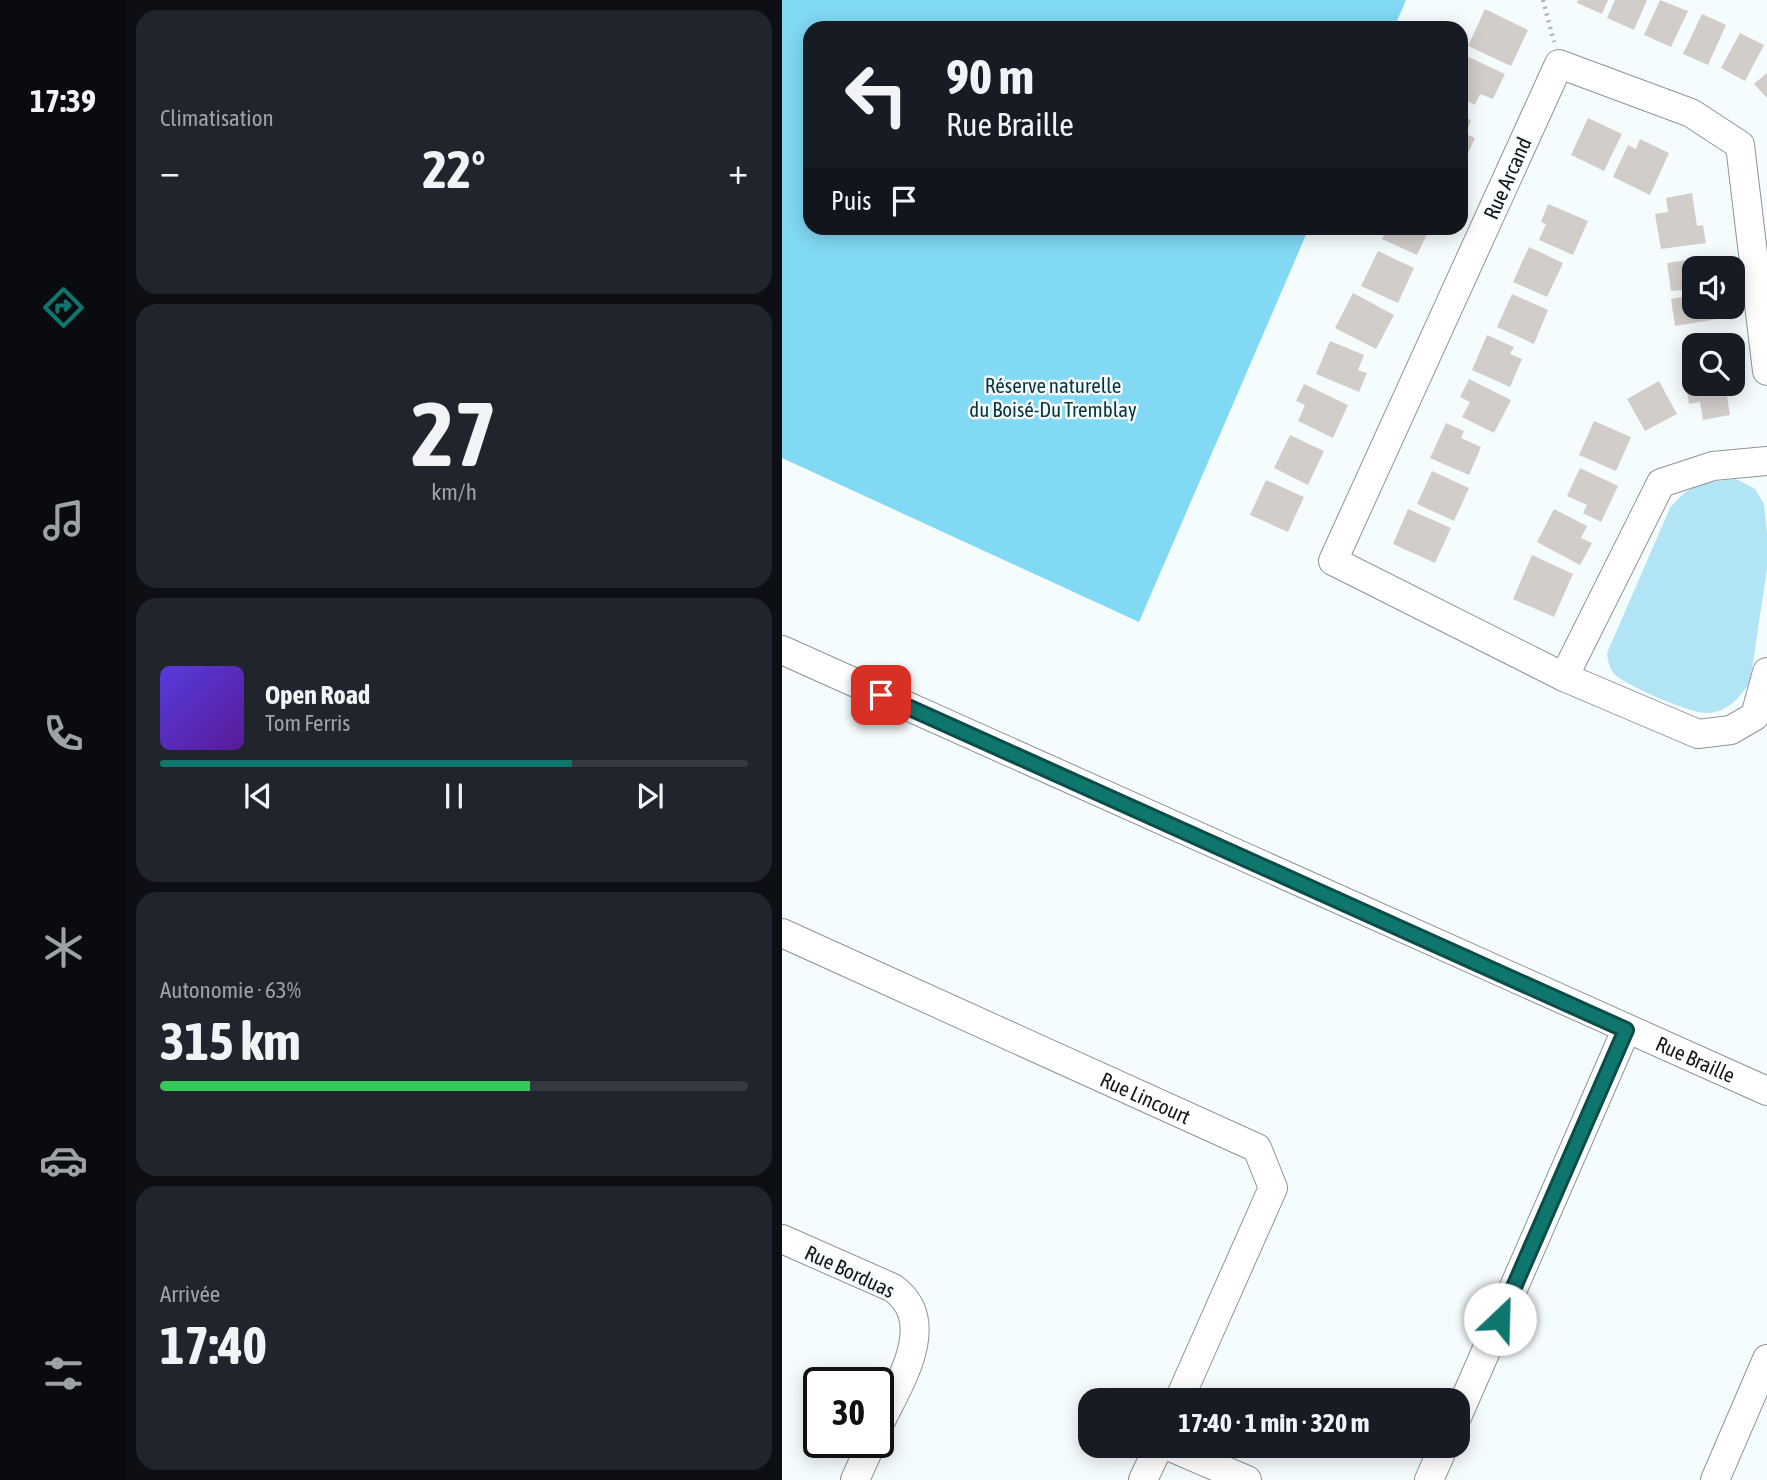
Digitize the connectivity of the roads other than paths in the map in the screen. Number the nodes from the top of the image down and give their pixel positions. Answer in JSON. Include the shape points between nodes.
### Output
{"nodes":[{"id":1,"x":1767,"y":371,"type":"edge"},
{"id":2,"x":1767,"y":461,"type":"edge"},
{"id":3,"x":782,"y":650,"type":"edge"},
{"id":4,"x":1767,"y":672,"type":"edge"},
{"id":5,"x":1564,"y":677,"type":"junction"},
{"id":6,"x":782,"y":933,"type":"edge"},
{"id":7,"x":1626,"y":1030,"type":"junction"},
{"id":8,"x":1767,"y":1091,"type":"edge"},
{"id":9,"x":782,"y":1239,"type":"edge"},
{"id":10,"x":1763,"y":1377,"type":"edge"},
{"id":11,"x":1184,"y":1388,"type":"edge"},
{"id":12,"x":1470,"y":1388,"type":"edge"},
{"id":13,"x":894,"y":1392,"type":"edge"},
{"id":14,"x":865,"y":1458,"type":"edge"},
{"id":15,"x":1153,"y":1458,"type":"edge"},
{"id":16,"x":1196,"y":1458,"type":"edge"},
{"id":17,"x":1439,"y":1458,"type":"edge"},
{"id":18,"x":855,"y":1480,"type":"edge"},
{"id":19,"x":1143,"y":1480,"type":"edge"},
{"id":20,"x":1247,"y":1480,"type":"edge"},
{"id":21,"x":1429,"y":1480,"type":"edge"},
{"id":22,"x":1715,"y":1480,"type":"edge"}],
"edges":[{"from":1,"to":5,"type":"street","name":"Rue Arcand","via":[[1740,145],[1691,113],[1559,64],[1333,561]]},
{"from":2,"to":5,"type":"street","via":[[1712,466],[1661,482]]},
{"from":3,"to":7,"type":"street","name":"Rue Braille"},
{"from":4,"to":5,"type":"street","name":"Rue Arcand","via":[[1755,716],[1732,730],[1698,734]]},
{"from":6,"to":11,"type":"street","name":"Rue Lincourt","via":[[1257,1147],[1273,1188]]},
{"from":7,"to":8,"type":"street","name":"Rue Braille"},
{"from":7,"to":12,"type":"street"},
{"from":9,"to":13,"type":"street","name":"Rue Borduas","via":[[906,1297],[916,1322],[914,1348]]},
{"from":10,"to":22,"type":"street"},
{"from":14,"to":18,"type":"street"},
{"from":15,"to":19,"type":"street"},
{"from":16,"to":20,"type":"street"},
{"from":17,"to":21,"type":"street"}]}
